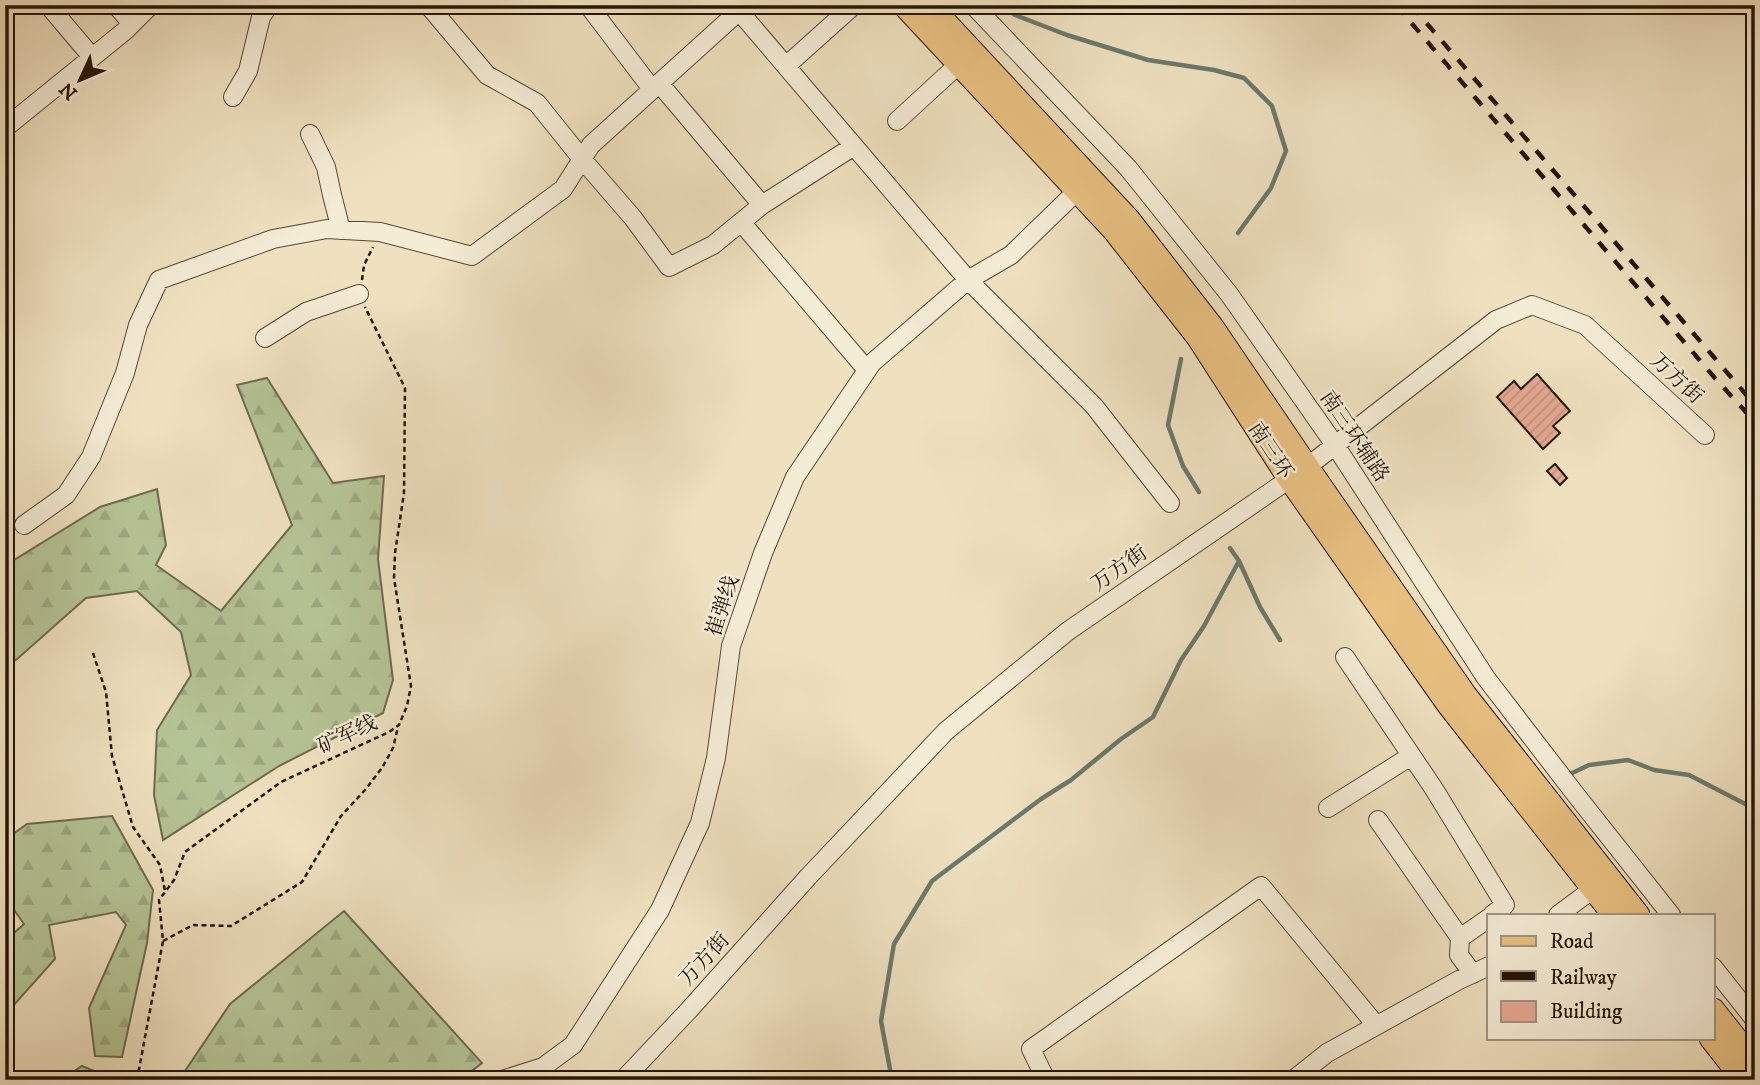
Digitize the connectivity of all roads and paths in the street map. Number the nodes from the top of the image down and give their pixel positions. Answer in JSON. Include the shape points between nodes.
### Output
{"nodes":[{"id":1,"x":48,"y":5,"type":"edge"},
{"id":2,"x":116,"y":5,"type":"edge"},
{"id":3,"x":151,"y":5,"type":"edge"},
{"id":4,"x":269,"y":5,"type":"edge"},
{"id":5,"x":428,"y":5,"type":"edge"},
{"id":6,"x":588,"y":5,"type":"edge"},
{"id":7,"x":854,"y":5,"type":"edge"},
{"id":8,"x":904,"y":5,"type":"edge"},
{"id":9,"x":929,"y":5,"type":"edge"},
{"id":10,"x":973,"y":5,"type":"edge"},
{"id":11,"x":735,"y":8,"type":"edge"},
{"id":12,"x":132,"y":24,"type":"junction"},
{"id":13,"x":92,"y":57,"type":"junction"},
{"id":14,"x":959,"y":64,"type":"junction"},
{"id":15,"x":786,"y":66,"type":"junction"},
{"id":16,"x":656,"y":86,"type":"junction"},
{"id":17,"x":233,"y":97,"type":"dead end"},
{"id":18,"x":897,"y":121,"type":"dead end"},
{"id":19,"x":5,"y":128,"type":"edge"},
{"id":20,"x":310,"y":134,"type":"dead end"},
{"id":21,"x":854,"y":146,"type":"junction"},
{"id":22,"x":582,"y":159,"type":"junction"},
{"id":23,"x":1077,"y":191,"type":"junction"},
{"id":24,"x":762,"y":205,"type":"junction"},
{"id":25,"x":741,"y":222,"type":"junction"},
{"id":26,"x":341,"y":230,"type":"junction"},
{"id":27,"x":380,"y":232,"type":"junction"},
{"id":28,"x":968,"y":280,"type":"junction"},
{"id":29,"x":359,"y":294,"type":"junction"},
{"id":30,"x":265,"y":338,"type":"dead end"},
{"id":31,"x":867,"y":370,"type":"junction"},
{"id":32,"x":1705,"y":435,"type":"dead end"},
{"id":33,"x":1335,"y":445,"type":"junction"},
{"id":34,"x":1298,"y":473,"type":"junction"},
{"id":35,"x":1170,"y":503,"type":"dead end"},
{"id":36,"x":24,"y":525,"type":"dead end"},
{"id":37,"x":93,"y":653,"type":"dead end"},
{"id":38,"x":1345,"y":657,"type":"dead end"},
{"id":39,"x":399,"y":725,"type":"junction"},
{"id":40,"x":1411,"y":756,"type":"junction"},
{"id":41,"x":1328,"y":808,"type":"dead end"},
{"id":42,"x":1378,"y":820,"type":"dead end"},
{"id":43,"x":1593,"y":889,"type":"junction"},
{"id":44,"x":165,"y":891,"type":"junction"},
{"id":45,"x":1493,"y":914,"type":"edge"},
{"id":46,"x":1559,"y":914,"type":"edge"},
{"id":47,"x":1613,"y":914,"type":"edge"},
{"id":48,"x":1637,"y":914,"type":"edge"},
{"id":49,"x":1670,"y":914,"type":"edge"},
{"id":50,"x":1487,"y":918,"type":"edge"},
{"id":51,"x":1460,"y":938,"type":"junction"},
{"id":52,"x":163,"y":941,"type":"junction"},
{"id":53,"x":1714,"y":968,"type":"edge"},
{"id":54,"x":1481,"y":970,"type":"edge"},
{"id":55,"x":1714,"y":1011,"type":"edge"},
{"id":56,"x":1755,"y":1020,"type":"edge"},
{"id":57,"x":1376,"y":1025,"type":"junction"},
{"id":58,"x":1713,"y":1040,"type":"edge"},
{"id":59,"x":1755,"y":1063,"type":"edge"},
{"id":60,"x":137,"y":1080,"type":"edge"},
{"id":61,"x":502,"y":1080,"type":"edge"},
{"id":62,"x":623,"y":1080,"type":"edge"},
{"id":63,"x":1046,"y":1080,"type":"edge"},
{"id":64,"x":1293,"y":1080,"type":"edge"},
{"id":65,"x":1744,"y":1080,"type":"edge"}],
"edges":[{"from":1,"to":13,"type":"street"},
{"from":2,"to":12,"type":"street"},
{"from":3,"to":12,"type":"street"},
{"from":4,"to":17,"type":"street","via":[[261,17],[248,71]]},
{"from":5,"to":22,"type":"street","via":[[487,75],[537,103]]},
{"from":6,"to":16,"type":"street"},
{"from":7,"to":15,"type":"street"},
{"from":8,"to":14,"type":"main road","name":"南三环"},
{"from":9,"to":34,"type":"main road","name":"南三环","via":[[1128,219],[1212,327]]},
{"from":10,"to":33,"type":"street","name":"南三环辅路","via":[[1128,169],[1229,293]]},
{"from":11,"to":15,"type":"street"},
{"from":11,"to":16,"type":"street"},
{"from":12,"to":13,"type":"street"},
{"from":13,"to":19,"type":"street"},
{"from":14,"to":18,"type":"street"},
{"from":14,"to":23,"type":"main road","name":"南三环"},
{"from":15,"to":21,"type":"street"},
{"from":16,"to":22,"type":"street","via":[[591,145]]},
{"from":16,"to":24,"type":"street"},
{"from":20,"to":26,"type":"street","via":[[326,167]]},
{"from":21,"to":24,"type":"street"},
{"from":21,"to":28,"type":"street"},
{"from":22,"to":25,"type":"street","via":[[669,267]]},
{"from":22,"to":27,"type":"street","via":[[563,190],[472,256]]},
{"from":23,"to":28,"type":"street","name":"崔弹线","via":[[1012,254]]},
{"from":23,"to":34,"type":"main road","name":"南三环","via":[[1114,230],[1198,337]]},
{"from":24,"to":25,"type":"street"},
{"from":25,"to":31,"type":"street"},
{"from":26,"to":27,"type":"street"},
{"from":26,"to":36,"type":"street","via":[[273,239],[159,280],[91,457],[66,495]]},
{"from":27,"to":29,"type":"path","via":[[364,265]]},
{"from":28,"to":31,"type":"street","name":"崔弹线"},
{"from":28,"to":35,"type":"street","via":[[1094,406]]},
{"from":29,"to":30,"type":"street","via":[[306,312]]},
{"from":29,"to":39,"type":"path","name":"矿军线","via":[[405,388],[404,493],[394,578],[411,686]]},
{"from":31,"to":61,"type":"street","name":"崔弹线","via":[[795,477],[763,553],[731,646],[716,758],[700,823],[660,910],[573,1045],[543,1067]]},
{"from":32,"to":33,"type":"street","name":"万方街","via":[[1586,324],[1532,305],[1496,320]]},
{"from":33,"to":34,"type":"street","name":"万方街"},
{"from":33,"to":49,"type":"street","name":"南三环辅路","via":[[1486,678]]},
{"from":34,"to":43,"type":"main road","name":"南三环","via":[[1448,704]]},
{"from":34,"to":48,"type":"main road","name":"南三环"},
{"from":34,"to":62,"type":"street","name":"万方街","via":[[1068,631],[946,731]]},
{"from":37,"to":44,"type":"path","via":[[106,692],[112,756],[133,827],[160,865]]},
{"from":38,"to":40,"type":"street"},
{"from":39,"to":44,"type":"path","name":"矿军线","via":[[281,782],[184,852]]},
{"from":39,"to":52,"type":"path","via":[[382,768],[341,816],[302,882],[232,926],[193,925]]},
{"from":40,"to":41,"type":"street"},
{"from":40,"to":45,"type":"street","via":[[1505,905]]},
{"from":42,"to":51,"type":"street"},
{"from":43,"to":46,"type":"street"},
{"from":43,"to":47,"type":"main road","name":"南三环"},
{"from":44,"to":52,"type":"path","name":"矿军线","via":[[159,900]]},
{"from":50,"to":51,"type":"street"},
{"from":51,"to":54,"type":"street","via":[[1459,955]]},
{"from":52,"to":60,"type":"path","name":"矿军线"},
{"from":53,"to":56,"type":"street"},
{"from":54,"to":57,"type":"street"},
{"from":55,"to":59,"type":"main road"},
{"from":57,"to":63,"type":"street","via":[[1261,886],[1031,1049]]},
{"from":57,"to":64,"type":"street","via":[[1327,1053]]},
{"from":58,"to":65,"type":"main road"}]}
